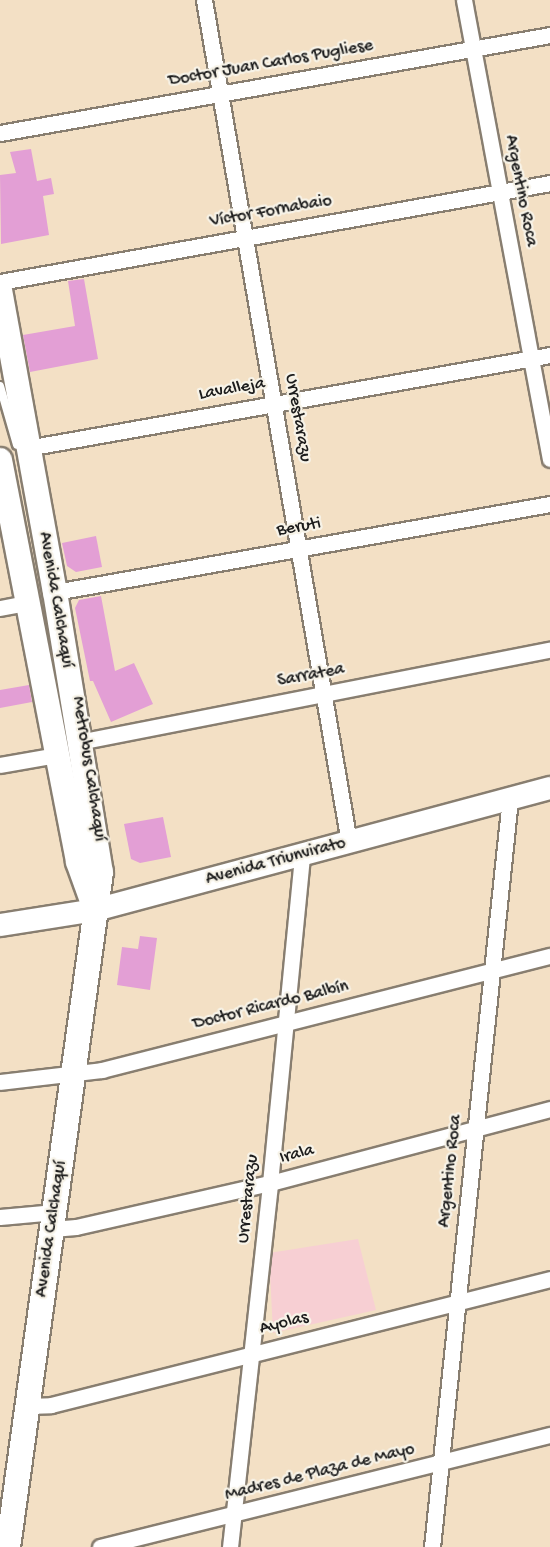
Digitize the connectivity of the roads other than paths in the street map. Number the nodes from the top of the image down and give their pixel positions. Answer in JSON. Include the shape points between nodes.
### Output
{"nodes":[{"id":1,"x":204,"y":0,"type":"edge"},
{"id":2,"x":464,"y":0,"type":"edge"},
{"id":3,"x":550,"y":35,"type":"edge"},
{"id":4,"x":473,"y":48,"type":"junction"},
{"id":5,"x":222,"y":93,"type":"junction"},
{"id":6,"x":0,"y":133,"type":"edge"},
{"id":7,"x":550,"y":183,"type":"edge"},
{"id":8,"x":501,"y":192,"type":"junction"},
{"id":9,"x":246,"y":236,"type":"junction"},
{"id":10,"x":0,"y":282,"type":"edge"},
{"id":11,"x":0,"y":290,"type":"edge"},
{"id":12,"x":550,"y":355,"type":"edge"},
{"id":13,"x":531,"y":358,"type":"junction"},
{"id":14,"x":3,"y":360,"type":"dead end"},
{"id":15,"x":0,"y":386,"type":"edge"},
{"id":16,"x":274,"y":402,"type":"junction"},
{"id":17,"x":16,"y":456,"type":"edge"},
{"id":18,"x":550,"y":459,"type":"edge"},
{"id":19,"x":550,"y":504,"type":"edge"},
{"id":20,"x":299,"y":548,"type":"junction"},
{"id":21,"x":55,"y":592,"type":"junction"},
{"id":22,"x":26,"y":603,"type":"junction"},
{"id":23,"x":0,"y":608,"type":"edge"},
{"id":24,"x":550,"y":650,"type":"edge"},
{"id":25,"x":324,"y":693,"type":"junction"},
{"id":26,"x":79,"y":742,"type":"junction"},
{"id":27,"x":57,"y":755,"type":"junction"},
{"id":28,"x":0,"y":765,"type":"edge"},
{"id":29,"x":550,"y":788,"type":"edge"},
{"id":30,"x":510,"y":799,"type":"junction"},
{"id":31,"x":349,"y":842,"type":"junction"},
{"id":32,"x":302,"y":855,"type":"junction"},
{"id":33,"x":88,"y":864,"type":"dead end"},
{"id":34,"x":95,"y":910,"type":"junction"},
{"id":35,"x":0,"y":925,"type":"edge"},
{"id":36,"x":550,"y":956,"type":"edge"},
{"id":37,"x":494,"y":970,"type":"junction"},
{"id":38,"x":286,"y":1022,"type":"junction"},
{"id":39,"x":74,"y":1074,"type":"junction"},
{"id":40,"x":0,"y":1082,"type":"edge"},
{"id":41,"x":550,"y":1109,"type":"edge"},
{"id":42,"x":475,"y":1130,"type":"junction"},
{"id":43,"x":270,"y":1183,"type":"junction"},
{"id":44,"x":0,"y":1217,"type":"edge"},
{"id":45,"x":54,"y":1221,"type":"junction"},
{"id":46,"x":550,"y":1279,"type":"edge"},
{"id":47,"x":458,"y":1303,"type":"junction"},
{"id":48,"x":251,"y":1353,"type":"junction"},
{"id":49,"x":27,"y":1406,"type":"junction"},
{"id":50,"x":550,"y":1435,"type":"edge"},
{"id":51,"x":440,"y":1463,"type":"junction"},
{"id":52,"x":233,"y":1516,"type":"junction"},
{"id":53,"x":8,"y":1547,"type":"edge"},
{"id":54,"x":100,"y":1547,"type":"edge"},
{"id":55,"x":230,"y":1547,"type":"edge"},
{"id":56,"x":432,"y":1547,"type":"edge"}],
"edges":[{"from":1,"to":5,"type":"street","name":"Urrestarazu"},
{"from":2,"to":4,"type":"street","name":"Argentino Roca"},
{"from":3,"to":4,"type":"street","name":"Doctor Juan Carlos Pugliese"},
{"from":4,"to":5,"type":"street","name":"Doctor Juan Carlos Pugliese"},
{"from":4,"to":8,"type":"street","name":"Argentino Roca"},
{"from":5,"to":6,"type":"street","name":"Doctor Juan Carlos Pugliese"},
{"from":5,"to":9,"type":"street","name":"Urrestarazu"},
{"from":7,"to":8,"type":"street","name":"Víctor Fornabaio"},
{"from":8,"to":9,"type":"street","name":"Víctor Fornabaio"},
{"from":8,"to":13,"type":"street","name":"Argentino Roca"},
{"from":9,"to":10,"type":"street","name":"Víctor Fornabaio"},
{"from":9,"to":16,"type":"street","name":"Urrestarazu"},
{"from":11,"to":17,"type":"main road","name":"Avenida Calchaquí"},
{"from":12,"to":13,"type":"street","name":"Lavalleja"},
{"from":13,"to":16,"type":"street","name":"Lavalleja"},
{"from":13,"to":18,"type":"street","name":"Argentino Roca"},
{"from":14,"to":17,"type":"lane"},
{"from":15,"to":17,"type":"lane"},
{"from":16,"to":17,"type":"street","name":"Lavalleja"},
{"from":16,"to":20,"type":"street","name":"Urrestarazu"},
{"from":17,"to":21,"type":"main road","name":"Avenida Calchaquí"},
{"from":17,"to":22,"type":"main road","name":"Avenida Calchaquí"},
{"from":19,"to":20,"type":"street","name":"Beruti"},
{"from":20,"to":21,"type":"street","name":"Beruti"},
{"from":20,"to":25,"type":"street","name":"Urrestarazu"},
{"from":21,"to":26,"type":"main road","name":"Avenida Calchaquí"},
{"from":22,"to":23,"type":"street"},
{"from":22,"to":27,"type":"main road","name":"Avenida Calchaquí"},
{"from":24,"to":25,"type":"street","name":"Sarratea"},
{"from":25,"to":26,"type":"street","name":"Sarratea"},
{"from":25,"to":31,"type":"street","name":"Urrestarazu"},
{"from":26,"to":34,"type":"main road","name":"Avenida Calchaquí","via":[[100,862]]},
{"from":27,"to":28,"type":"street"},
{"from":27,"to":34,"type":"main road","name":"Avenida Calchaquí","via":[[78,862]]},
{"from":29,"to":30,"type":"street","name":"Avenida Triunvirato"},
{"from":30,"to":31,"type":"street","name":"Avenida Triunvirato"},
{"from":30,"to":37,"type":"street","name":"Argentino Roca"},
{"from":31,"to":32,"type":"street","name":"Avenida Triunvirato"},
{"from":32,"to":34,"type":"street","name":"Avenida Triunvirato"},
{"from":32,"to":38,"type":"street","name":"Urrestarazu"},
{"from":33,"to":34,"type":"lane","name":"Metrobus Calchaquí"},
{"from":34,"to":35,"type":"street","name":"Avenida Triunvirato"},
{"from":34,"to":39,"type":"main road","name":"Avenida Calchaquí"},
{"from":36,"to":37,"type":"street","name":"Doctor Ricardo Balbín"},
{"from":37,"to":38,"type":"street","name":"Doctor Ricardo Balbín"},
{"from":37,"to":42,"type":"street","name":"Argentino Roca"},
{"from":38,"to":39,"type":"street","name":"Doctor Ricardo Balbín"},
{"from":38,"to":43,"type":"street","name":"Urrestarazu"},
{"from":39,"to":40,"type":"street","name":"Doctor Ricardo Balbín"},
{"from":39,"to":45,"type":"main road","name":"Avenida Calchaquí"},
{"from":41,"to":42,"type":"street","name":"Irala"},
{"from":42,"to":43,"type":"street","name":"Irala"},
{"from":42,"to":47,"type":"street","name":"Argentino Roca"},
{"from":43,"to":45,"type":"street","name":"Irala","via":[[76,1227]]},
{"from":43,"to":48,"type":"street","name":"Urrestarazu"},
{"from":44,"to":45,"type":"street","name":"Irala"},
{"from":45,"to":49,"type":"main road","name":"Avenida Calchaquí"},
{"from":46,"to":47,"type":"street","name":"Ayolas"},
{"from":47,"to":48,"type":"street","name":"Ayolas"},
{"from":47,"to":51,"type":"street","name":"Argentino Roca"},
{"from":48,"to":49,"type":"street","name":"Ayolas","via":[[51,1405]]},
{"from":48,"to":52,"type":"street","name":"Urrestarazu"},
{"from":49,"to":53,"type":"main road","name":"Avenida Calchaquí"},
{"from":50,"to":51,"type":"street","name":"Madres de Plaza de Mayo"},
{"from":51,"to":52,"type":"street","name":"Madres de Plaza de Mayo"},
{"from":51,"to":56,"type":"street","name":"Argentino Roca"},
{"from":52,"to":54,"type":"street","name":"Madres de Plaza de Mayo"},
{"from":52,"to":55,"type":"street","name":"Urrestarazu"}]}
